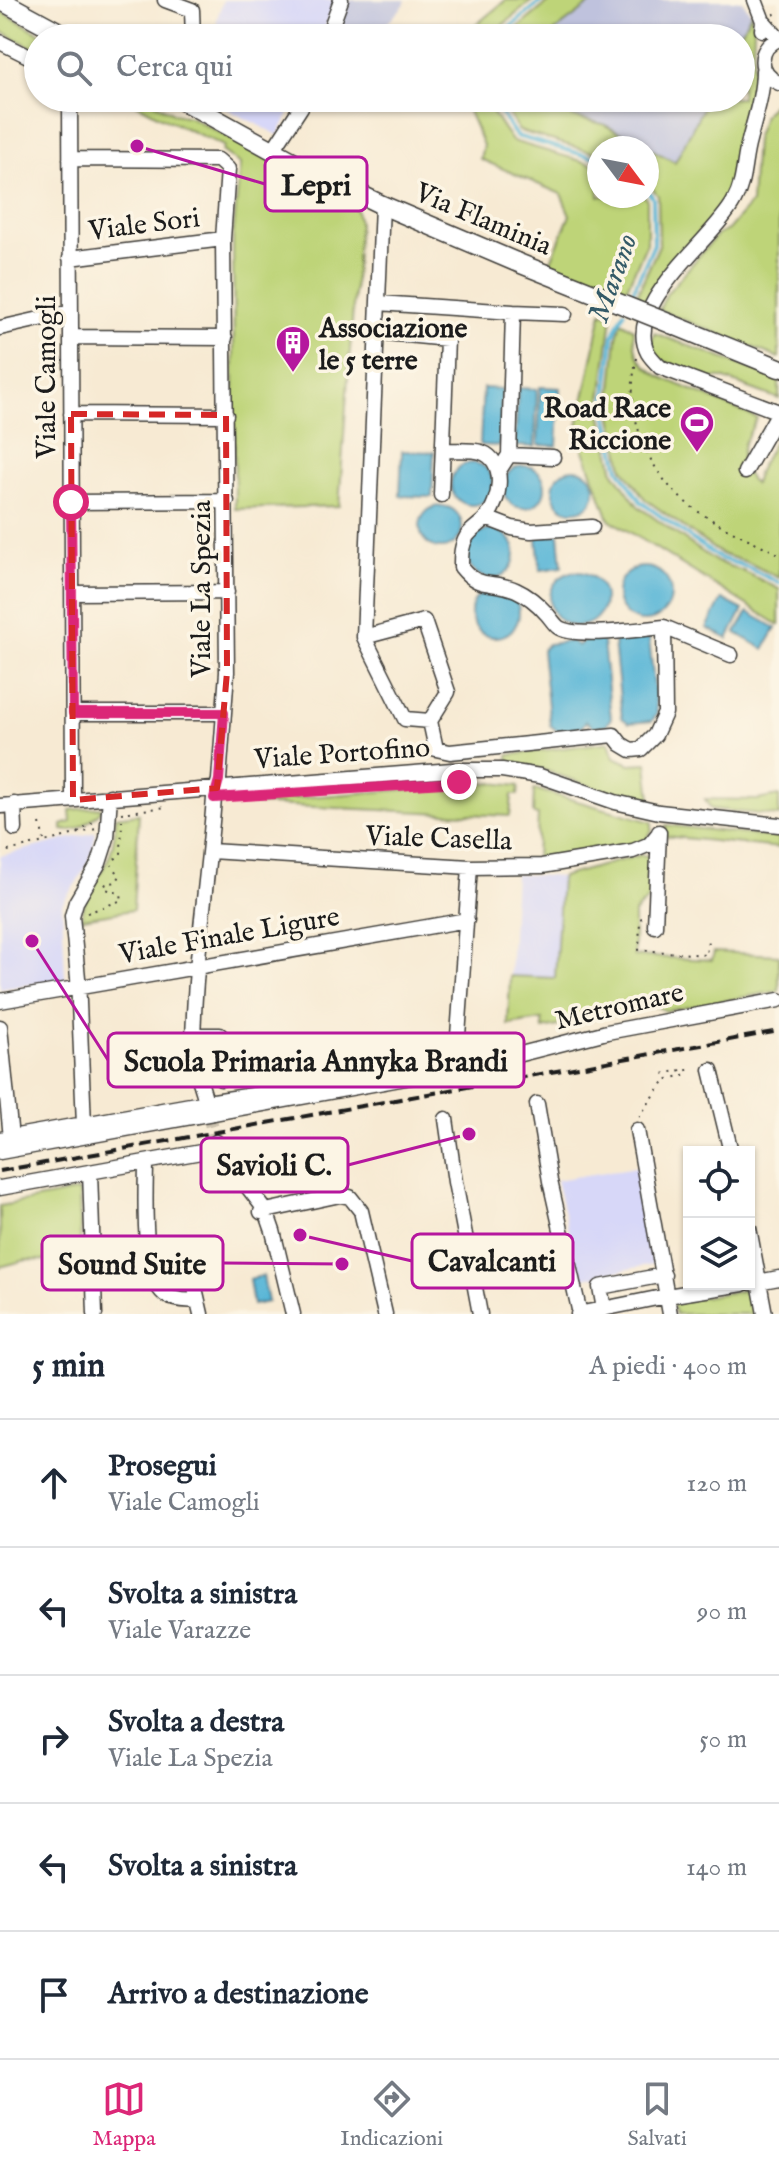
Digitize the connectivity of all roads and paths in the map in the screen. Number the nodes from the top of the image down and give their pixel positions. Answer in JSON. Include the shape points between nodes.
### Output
{"nodes":[{"id":1,"x":0,"y":0,"type":"edge"},
{"id":2,"x":165,"y":0,"type":"edge"},
{"id":3,"x":341,"y":0,"type":"edge"},
{"id":4,"x":755,"y":0,"type":"edge"},
{"id":5,"x":763,"y":21,"type":"junction"},
{"id":6,"x":44,"y":24,"type":"edge"},
{"id":7,"x":192,"y":24,"type":"edge"},
{"id":8,"x":332,"y":24,"type":"edge"},
{"id":9,"x":779,"y":39,"type":"edge"},
{"id":10,"x":0,"y":42,"type":"edge"},
{"id":11,"x":24,"y":54,"type":"edge"},
{"id":12,"x":762,"y":63,"type":"junction"},
{"id":13,"x":779,"y":86,"type":"edge"},
{"id":14,"x":70,"y":112,"type":"edge"},
{"id":15,"x":210,"y":112,"type":"edge"},
{"id":16,"x":298,"y":112,"type":"edge"},
{"id":17,"x":756,"y":115,"type":"junction"},
{"id":18,"x":273,"y":150,"type":"junction"},
{"id":19,"x":70,"y":159,"type":"junction"},
{"id":20,"x":382,"y":205,"type":"junction"},
{"id":21,"x":223,"y":239,"type":"junction"},
{"id":22,"x":70,"y":258,"type":"junction"},
{"id":23,"x":378,"y":303,"type":"junction"},
{"id":24,"x":71,"y":312,"type":"junction"},
{"id":25,"x":513,"y":312,"type":"junction"},
{"id":26,"x":565,"y":314,"type":"dead end"},
{"id":27,"x":0,"y":328,"type":"edge"},
{"id":28,"x":376,"y":332,"type":"junction"},
{"id":29,"x":71,"y":337,"type":"junction"},
{"id":30,"x":225,"y":338,"type":"junction"},
{"id":31,"x":643,"y":338,"type":"junction"},
{"id":32,"x":779,"y":368,"type":"edge"},
{"id":33,"x":779,"y":412,"type":"edge"},
{"id":34,"x":71,"y":414,"type":"junction"},
{"id":35,"x":226,"y":415,"type":"junction"},
{"id":36,"x":443,"y":450,"type":"junction"},
{"id":37,"x":509,"y":455,"type":"junction"},
{"id":38,"x":553,"y":457,"type":"dead end"},
{"id":39,"x":498,"y":472,"type":"junction"},
{"id":40,"x":745,"y":472,"type":"dead end"},
{"id":41,"x":441,"y":495,"type":"dead end"},
{"id":42,"x":227,"y":501,"type":"junction"},
{"id":43,"x":71,"y":502,"type":"junction"},
{"id":44,"x":486,"y":518,"type":"junction"},
{"id":45,"x":592,"y":527,"type":"dead end"},
{"id":46,"x":779,"y":554,"type":"edge"},
{"id":47,"x":227,"y":592,"type":"junction"},
{"id":48,"x":72,"y":593,"type":"junction"},
{"id":49,"x":664,"y":627,"type":"junction"},
{"id":50,"x":364,"y":637,"type":"junction"},
{"id":51,"x":731,"y":655,"type":"dead end"},
{"id":52,"x":73,"y":713,"type":"junction"},
{"id":53,"x":224,"y":713,"type":"junction"},
{"id":54,"x":430,"y":721,"type":"junction"},
{"id":55,"x":499,"y":747,"type":"junction"},
{"id":56,"x":502,"y":770,"type":"junction"},
{"id":57,"x":217,"y":788,"type":"junction"},
{"id":58,"x":73,"y":800,"type":"junction"},
{"id":59,"x":116,"y":800,"type":"junction"},
{"id":60,"x":169,"y":804,"type":"dead end"},
{"id":61,"x":7,"y":805,"type":"edge"},
{"id":62,"x":659,"y":812,"type":"junction"},
{"id":63,"x":113,"y":818,"type":"junction"},
{"id":64,"x":40,"y":823,"type":"dead end"},
{"id":65,"x":779,"y":825,"type":"edge"},
{"id":66,"x":15,"y":829,"type":"dead end"},
{"id":67,"x":78,"y":833,"type":"junction"},
{"id":68,"x":659,"y":833,"type":"junction"},
{"id":69,"x":45,"y":841,"type":"junction"},
{"id":70,"x":210,"y":851,"type":"junction"},
{"id":71,"x":0,"y":853,"type":"edge"},
{"id":72,"x":470,"y":867,"type":"junction"},
{"id":73,"x":656,"y":908,"type":"junction"},
{"id":74,"x":69,"y":910,"type":"junction"},
{"id":75,"x":467,"y":920,"type":"junction"},
{"id":76,"x":655,"y":926,"type":"dead end"},
{"id":77,"x":708,"y":940,"type":"dead end"},
{"id":78,"x":198,"y":965,"type":"junction"},
{"id":79,"x":78,"y":987,"type":"junction"},
{"id":80,"x":779,"y":1000,"type":"edge"},
{"id":81,"x":0,"y":1001,"type":"edge"},
{"id":82,"x":0,"y":1027,"type":"edge"},
{"id":83,"x":194,"y":1035,"type":"junction"},
{"id":84,"x":456,"y":1064,"type":"dead end"},
{"id":85,"x":422,"y":1069,"type":"dead end"},
{"id":86,"x":711,"y":1070,"type":"dead end"},
{"id":87,"x":662,"y":1074,"type":"dead end"},
{"id":88,"x":221,"y":1079,"type":"dead end"},
{"id":89,"x":537,"y":1104,"type":"dead end"},
{"id":90,"x":207,"y":1107,"type":"junction"},
{"id":91,"x":446,"y":1119,"type":"dead end"},
{"id":92,"x":84,"y":1125,"type":"junction"},
{"id":93,"x":637,"y":1130,"type":"joint"},
{"id":94,"x":6,"y":1138,"type":"edge"},
{"id":95,"x":216,"y":1142,"type":"tunnel mouth"},
{"id":96,"x":730,"y":1146,"type":"edge"},
{"id":97,"x":0,"y":1152,"type":"edge"},
{"id":98,"x":201,"y":1152,"type":"dead end"},
{"id":99,"x":146,"y":1162,"type":"junction"},
{"id":100,"x":90,"y":1172,"type":"junction"},
{"id":101,"x":273,"y":1173,"type":"dead end"},
{"id":102,"x":242,"y":1179,"type":"junction"},
{"id":103,"x":0,"y":1188,"type":"edge"},
{"id":104,"x":263,"y":1211,"type":"junction"},
{"id":105,"x":189,"y":1262,"type":"dead end"},
{"id":106,"x":518,"y":1273,"type":"dead end"},
{"id":107,"x":664,"y":1275,"type":"junction"},
{"id":108,"x":779,"y":1278,"type":"edge"},
{"id":109,"x":755,"y":1282,"type":"edge"},
{"id":110,"x":473,"y":1290,"type":"junction"},
{"id":111,"x":705,"y":1290,"type":"edge"},
{"id":112,"x":753,"y":1290,"type":"edge"},
{"id":113,"x":667,"y":1296,"type":"junction"},
{"id":114,"x":178,"y":1307,"type":"edge"},
{"id":115,"x":200,"y":1307,"type":"edge"},
{"id":116,"x":604,"y":1309,"type":"junction"},
{"id":117,"x":95,"y":1314,"type":"edge"},
{"id":118,"x":293,"y":1314,"type":"edge"},
{"id":119,"x":385,"y":1314,"type":"edge"},
{"id":120,"x":480,"y":1314,"type":"edge"},
{"id":121,"x":580,"y":1314,"type":"edge"},
{"id":122,"x":670,"y":1314,"type":"edge"},
{"id":123,"x":765,"y":1314,"type":"edge"}],
"edges":[{"from":1,"to":6,"type":"main road"},
{"from":2,"to":7,"type":"street","via":[[192,10]]},
{"from":3,"to":8,"type":"street"},
{"from":4,"to":5,"type":"street"},
{"from":5,"to":9,"type":"street"},
{"from":5,"to":12,"type":"street"},
{"from":9,"to":12,"type":"street","via":[[768,45]]},
{"from":10,"to":11,"type":"street"},
{"from":12,"to":13,"type":"street"},
{"from":12,"to":17,"type":"street"},
{"from":13,"to":17,"type":"street"},
{"from":14,"to":19,"type":"street","name":"Viale Camogli"},
{"from":15,"to":18,"type":"main road","name":"Via Flaminia"},
{"from":16,"to":18,"type":"street"},
{"from":17,"to":31,"type":"street","via":[[734,203],[658,293]]},
{"from":18,"to":20,"type":"main road","name":"Via Flaminia"},
{"from":19,"to":21,"type":"street","name":"Viale La Spezia","via":[[218,160],[228,169]]},
{"from":19,"to":22,"type":"street","name":"Viale Camogli"},
{"from":20,"to":23,"type":"street"},
{"from":20,"to":32,"type":"main road","name":"Via Flaminia","bridge":true},
{"from":21,"to":22,"type":"street","name":"Viale Sori"},
{"from":21,"to":30,"type":"street","name":"Viale La Spezia"},
{"from":22,"to":24,"type":"street","name":"Viale Camogli"},
{"from":23,"to":25,"type":"street"},
{"from":23,"to":28,"type":"street"},
{"from":24,"to":27,"type":"street"},
{"from":24,"to":29,"type":"street","name":"Viale Camogli"},
{"from":25,"to":26,"type":"street"},
{"from":25,"to":37,"type":"street"},
{"from":28,"to":36,"type":"street","via":[[447,339]]},
{"from":28,"to":50,"type":"street"},
{"from":29,"to":30,"type":"street"},
{"from":29,"to":34,"type":"street","name":"Viale Camogli"},
{"from":30,"to":35,"type":"street","name":"Viale La Spezia"},
{"from":31,"to":33,"type":"street","via":[[648,355],[660,367]]},
{"from":31,"to":46,"type":"path","via":[[633,405],[644,447],[657,470],[700,513]]},
{"from":33,"to":40,"type":"street"},
{"from":34,"to":35,"type":"street"},
{"from":34,"to":43,"type":"street","name":"Viale Camogli"},
{"from":35,"to":42,"type":"street","name":"Viale La Spezia"},
{"from":36,"to":39,"type":"street","via":[[481,452]]},
{"from":36,"to":41,"type":"street"},
{"from":37,"to":38,"type":"street"},
{"from":37,"to":39,"type":"street"},
{"from":39,"to":44,"type":"street","via":[[498,490]]},
{"from":42,"to":43,"type":"street"},
{"from":42,"to":47,"type":"street","name":"Viale La Spezia"},
{"from":43,"to":48,"type":"street","name":"Viale Camogli"},
{"from":44,"to":45,"type":"street","via":[[531,531]]},
{"from":44,"to":49,"type":"street","via":[[468,534],[461,550],[461,567],[470,578],[521,592],[559,628],[575,634]]},
{"from":47,"to":48,"type":"street"},
{"from":47,"to":53,"type":"street","name":"Viale La Spezia"},
{"from":48,"to":52,"type":"street","name":"Viale Camogli"},
{"from":49,"to":51,"type":"street"},
{"from":49,"to":55,"type":"street","via":[[665,713],[648,744],[631,750],[614,735]]},
{"from":50,"to":54,"type":"street","via":[[405,719]]},
{"from":50,"to":54,"type":"street","via":[[424,621],[448,692]]},
{"from":52,"to":53,"type":"street"},
{"from":52,"to":58,"type":"street","name":"Viale Camogli"},
{"from":53,"to":57,"type":"street","name":"Viale La Spezia"},
{"from":54,"to":55,"type":"street","via":[[436,749]]},
{"from":55,"to":56,"type":"street"},
{"from":56,"to":57,"type":"street","name":"Viale Portofino","via":[[342,773]]},
{"from":56,"to":62,"type":"street","name":"Viale Portofino","via":[[540,776]]},
{"from":57,"to":59,"type":"street","name":"Viale Portofino"},
{"from":57,"to":70,"type":"street","name":"Viale La Spezia"},
{"from":58,"to":59,"type":"street","name":"Viale Portofino"},
{"from":58,"to":61,"type":"street","name":"Viale Portofino"},
{"from":59,"to":63,"type":"street"},
{"from":59,"to":63,"type":"path"},
{"from":60,"to":63,"type":"path"},
{"from":61,"to":66,"type":"street"},
{"from":62,"to":65,"type":"street","name":"Viale Portofino"},
{"from":62,"to":68,"type":"street"},
{"from":63,"to":67,"type":"path"},
{"from":63,"to":67,"type":"path","via":[[101,815]]},
{"from":63,"to":74,"type":"street","via":[[99,863]]},
{"from":63,"to":74,"type":"path","via":[[121,854],[112,865],[120,876],[104,887],[121,894],[122,900]]},
{"from":64,"to":69,"type":"path"},
{"from":67,"to":69,"type":"path"},
{"from":68,"to":72,"type":"street","name":"Viale Casella","via":[[633,851],[542,866]]},
{"from":68,"to":73,"type":"street"},
{"from":69,"to":71,"type":"path"},
{"from":70,"to":72,"type":"street","name":"Viale Casella"},
{"from":70,"to":78,"type":"street","name":"Viale La Spezia"},
{"from":72,"to":75,"type":"street"},
{"from":73,"to":76,"type":"street"},
{"from":73,"to":77,"type":"path","via":[[640,919],[639,950],[706,955]]},
{"from":74,"to":79,"type":"street"},
{"from":75,"to":78,"type":"street","name":"Viale Finale Ligure"},
{"from":75,"to":84,"type":"street"},
{"from":78,"to":79,"type":"street","name":"Viale Finale Ligure"},
{"from":78,"to":83,"type":"street","name":"Viale La Spezia"},
{"from":79,"to":81,"type":"street","name":"Viale Finale Ligure"},
{"from":79,"to":92,"type":"street"},
{"from":80,"to":97,"type":"street","name":"Metromare","via":[[607,1032],[477,1065]]},
{"from":82,"to":94,"type":"street"},
{"from":83,"to":88,"type":"street","via":[[220,1035]]},
{"from":83,"to":90,"type":"street","name":"Viale La Spezia","via":[[196,1070]]},
{"from":85,"to":90,"type":"street"},
{"from":86,"to":96,"type":"street"},
{"from":87,"to":93,"type":"path","via":[[687,1069],[688,1074],[665,1080],[636,1121]]},
{"from":89,"to":121,"type":"street"},
{"from":90,"to":92,"type":"street"},
{"from":91,"to":110,"type":"street"},
{"from":92,"to":94,"type":"street"},
{"from":93,"to":107,"type":"street"},
{"from":95,"to":102,"type":"street"},
{"from":98,"to":99,"type":"street"},
{"from":99,"to":100,"type":"street"},
{"from":99,"to":114,"type":"street","via":[[147,1246],[153,1275]]},
{"from":100,"to":103,"type":"street"},
{"from":100,"to":117,"type":"street"},
{"from":101,"to":102,"type":"street"},
{"from":102,"to":104,"type":"street"},
{"from":104,"to":118,"type":"street","via":[[273,1231]]},
{"from":104,"to":119,"type":"street","via":[[350,1197],[361,1211]]},
{"from":105,"to":115,"type":"street"},
{"from":106,"to":110,"type":"street"},
{"from":107,"to":113,"type":"street"},
{"from":107,"to":116,"type":"street","via":[[600,1287]]},
{"from":108,"to":109,"type":"street"},
{"from":110,"to":120,"type":"street"},
{"from":111,"to":113,"type":"street"},
{"from":112,"to":123,"type":"street"},
{"from":113,"to":116,"type":"street"},
{"from":113,"to":122,"type":"street"},
{"from":114,"to":115,"type":"street"},
{"from":116,"to":121,"type":"street"}]}
